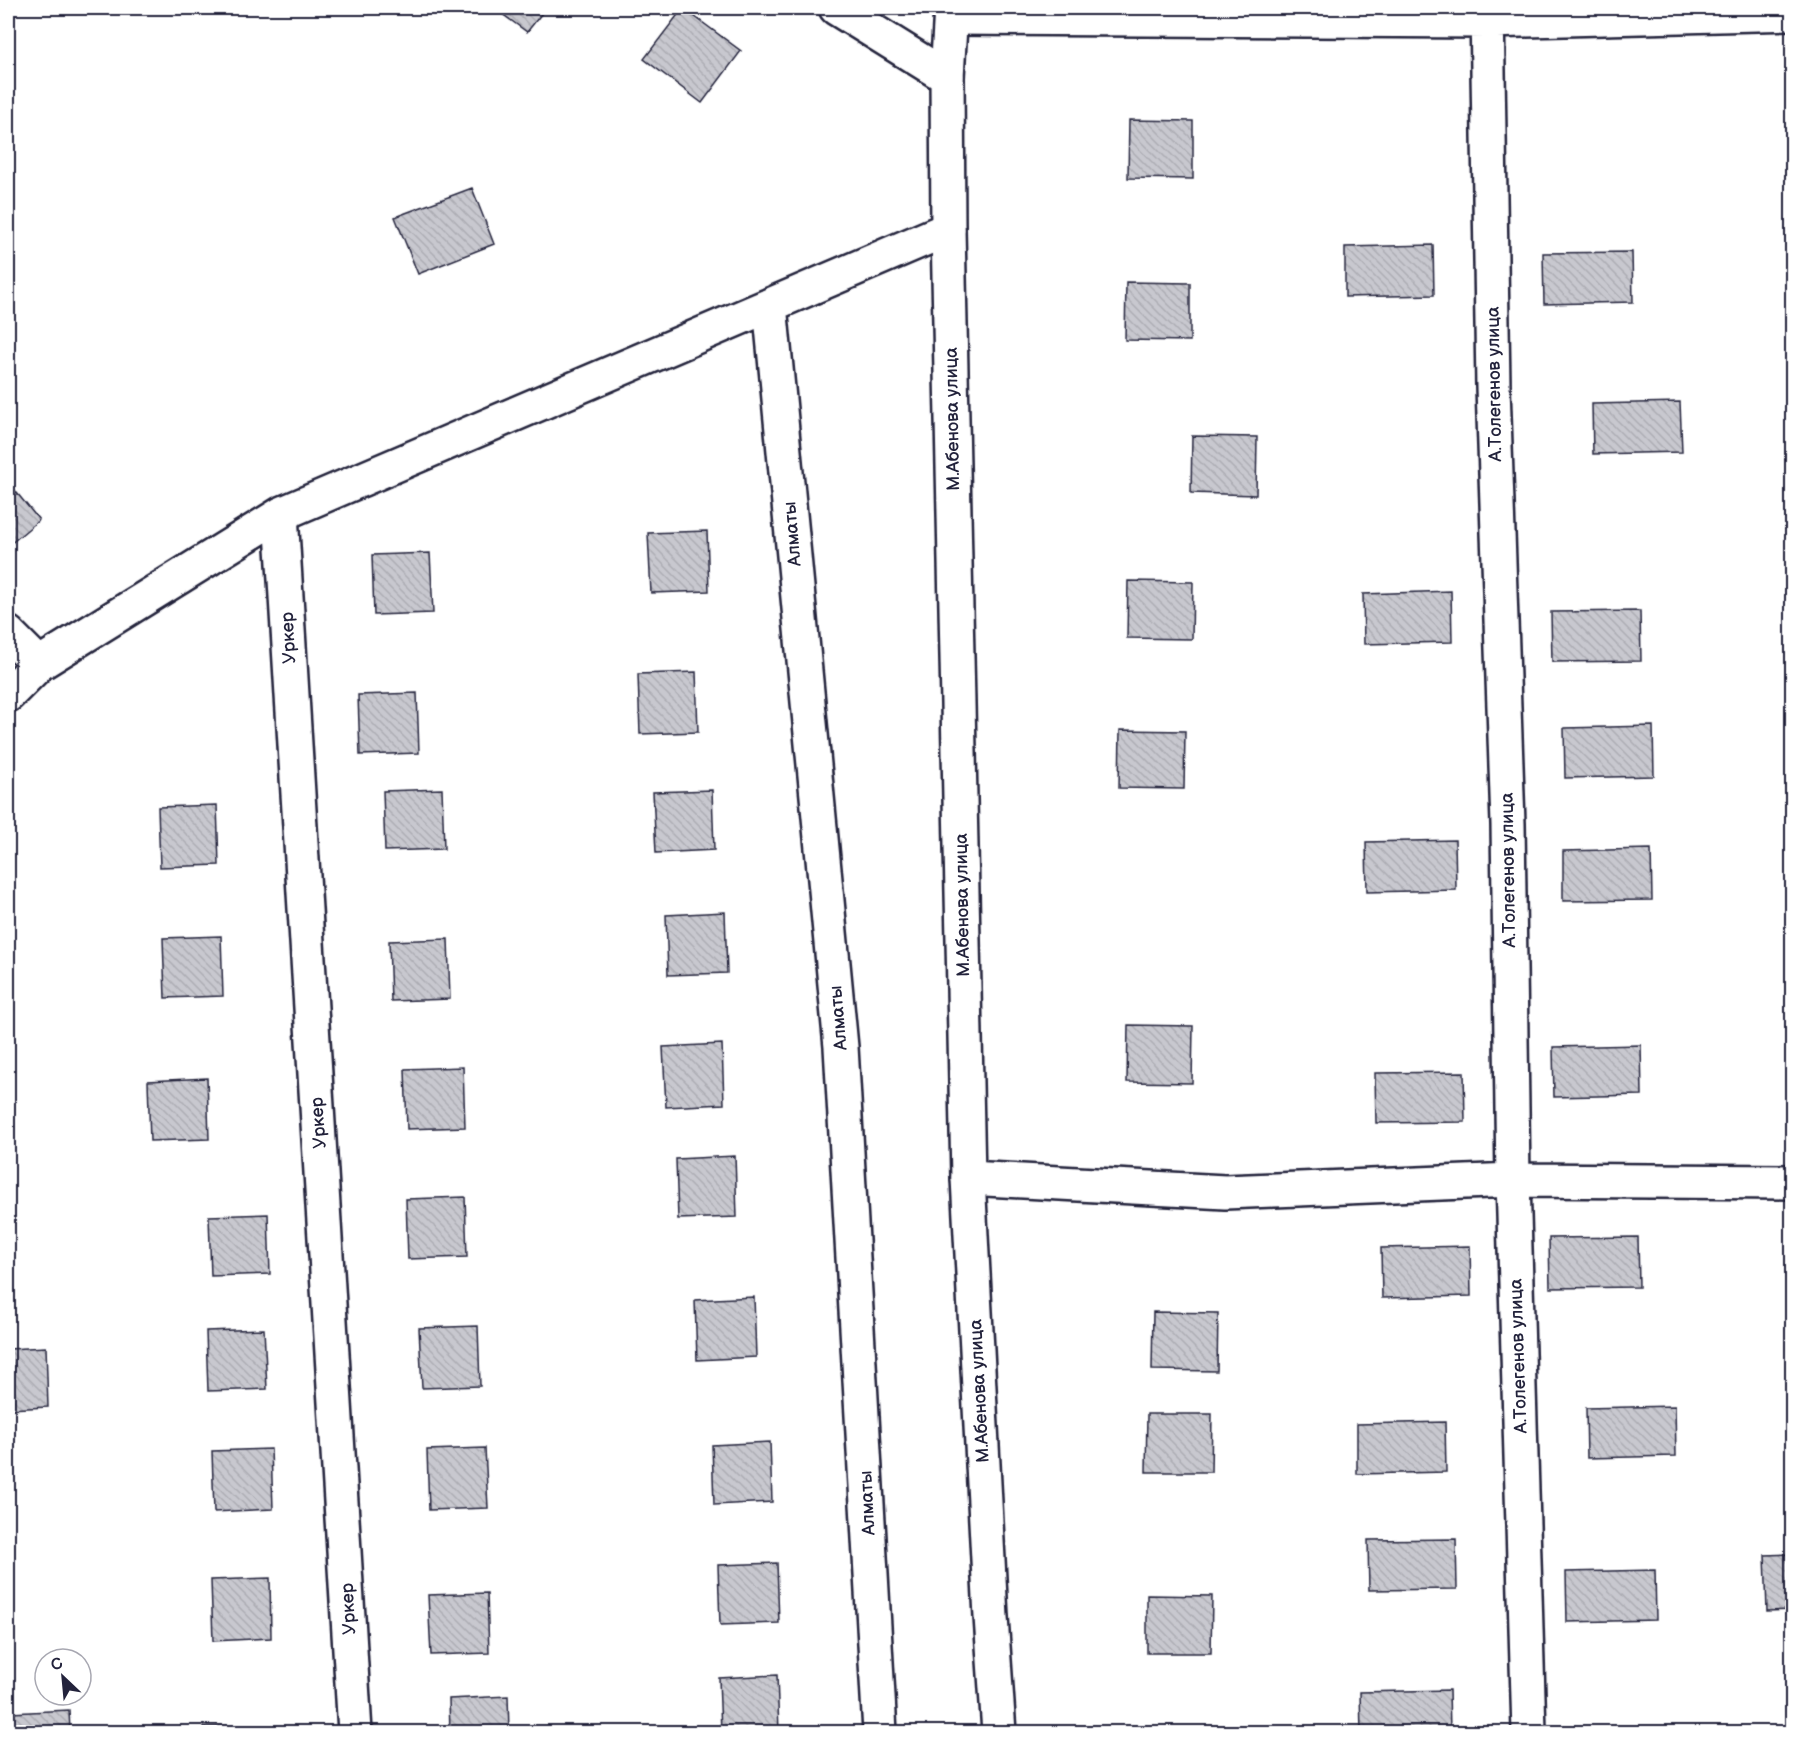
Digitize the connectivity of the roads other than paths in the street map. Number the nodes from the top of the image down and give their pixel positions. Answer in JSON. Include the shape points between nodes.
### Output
{"nodes":[{"id":1,"x":836,"y":8,"type":"edge"},
{"id":2,"x":951,"y":13,"type":"edge"},
{"id":3,"x":1792,"y":13,"type":"edge"},
{"id":4,"x":1487,"y":14,"type":"edge"},
{"id":5,"x":947,"y":77,"type":"junction"},
{"id":6,"x":948,"y":229,"type":"junction"},
{"id":7,"x":770,"y":305,"type":"junction"},
{"id":8,"x":281,"y":514,"type":"junction"},
{"id":9,"x":8,"y":633,"type":"edge"},
{"id":10,"x":39,"y":664,"type":"junction"},
{"id":11,"x":8,"y":695,"type":"edge"},
{"id":12,"x":968,"y":1178,"type":"junction"},
{"id":13,"x":1513,"y":1180,"type":"junction"},
{"id":14,"x":1792,"y":1182,"type":"edge"},
{"id":15,"x":355,"y":1732,"type":"edge"},
{"id":16,"x":880,"y":1732,"type":"edge"},
{"id":17,"x":999,"y":1732,"type":"edge"},
{"id":18,"x":1528,"y":1732,"type":"edge"}],
"edges":[{"from":1,"to":5,"type":"street"},
{"from":2,"to":4,"type":"street"},
{"from":2,"to":5,"type":"street","name":"М.Абенова улица"},
{"from":3,"to":4,"type":"street"},
{"from":4,"to":13,"type":"street","name":"А.Толегенов улица"},
{"from":5,"to":6,"type":"street","name":"М.Абенова улица"},
{"from":6,"to":7,"type":"street"},
{"from":6,"to":12,"type":"street","name":"М.Абенова улица"},
{"from":7,"to":8,"type":"street"},
{"from":7,"to":16,"type":"street","name":"Алматы","via":[[841,1047]]},
{"from":8,"to":10,"type":"street"},
{"from":8,"to":15,"type":"street","name":"Уркер"},
{"from":9,"to":10,"type":"street"},
{"from":10,"to":11,"type":"street"},
{"from":12,"to":13,"type":"street","via":[[1225,1192]]},
{"from":12,"to":17,"type":"street","name":"М.Абенова улица"},
{"from":13,"to":14,"type":"street"},
{"from":13,"to":18,"type":"street","name":"А.Толегенов улица"}]}
